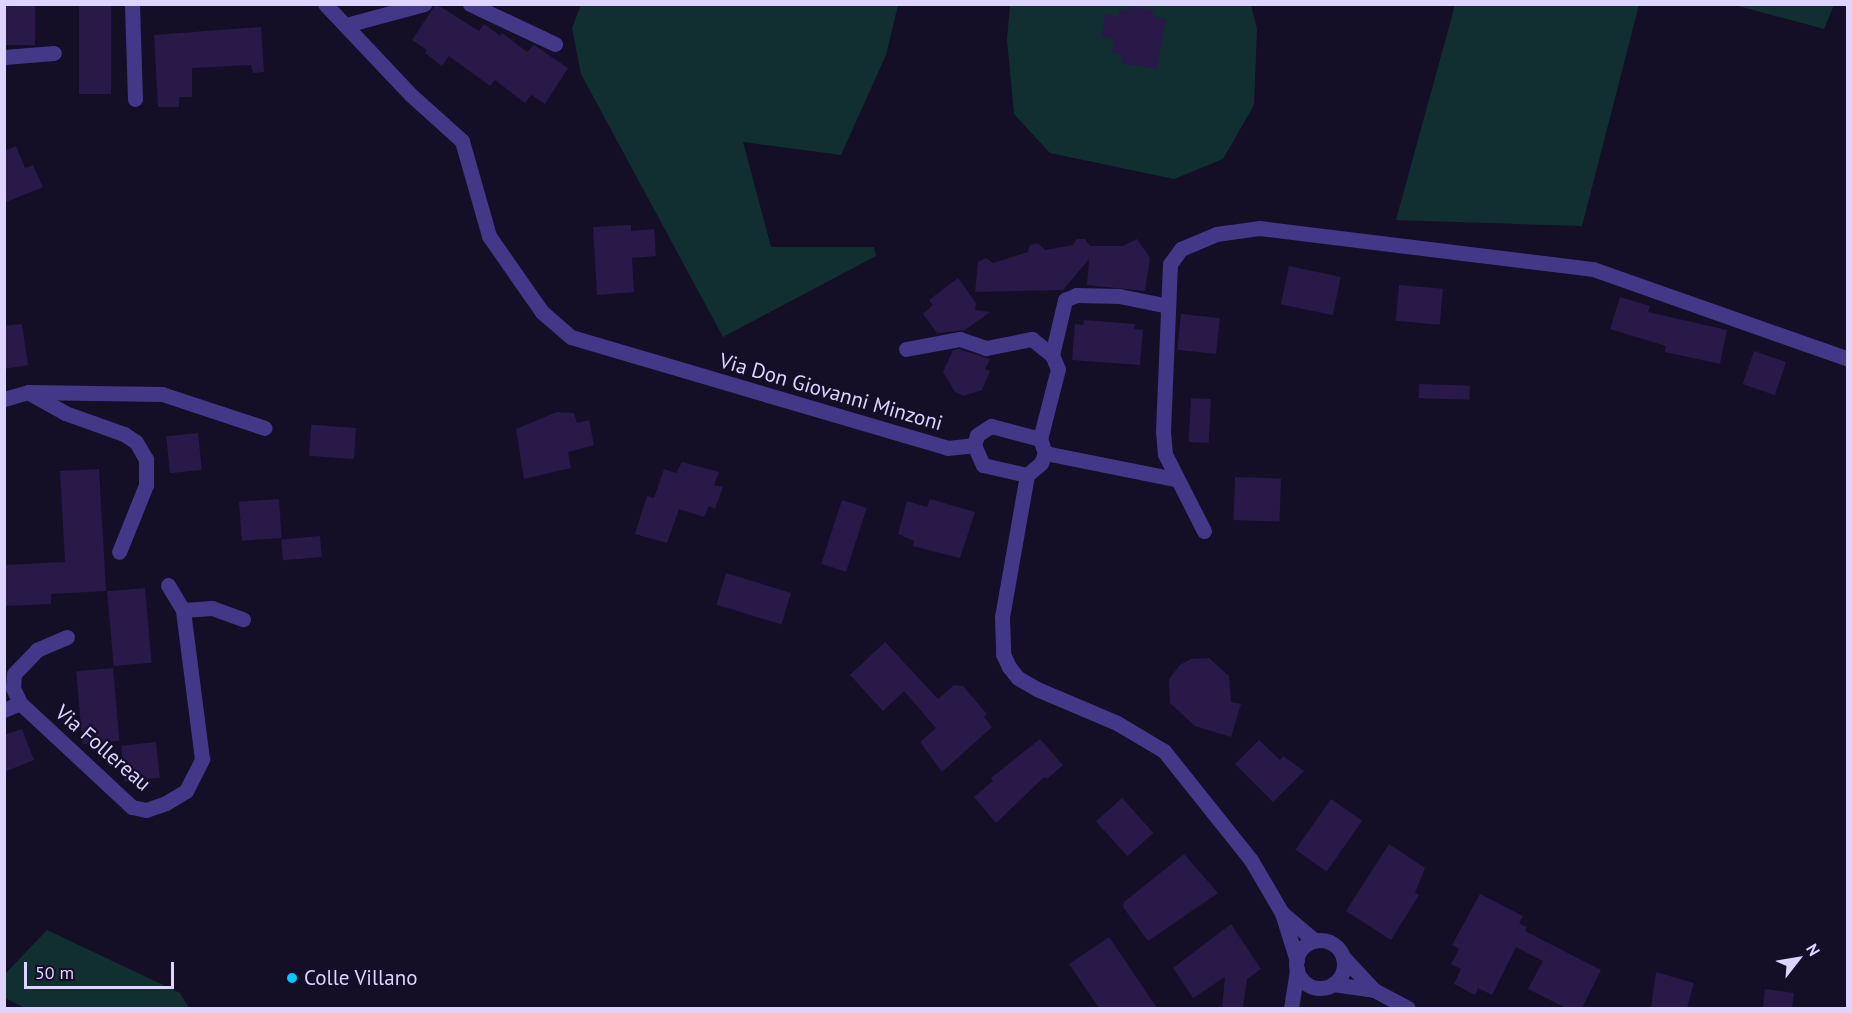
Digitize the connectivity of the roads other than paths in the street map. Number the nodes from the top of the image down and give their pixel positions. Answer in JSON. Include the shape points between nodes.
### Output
{"nodes":[{"id":1,"x":132,"y":4,"type":"edge"},
{"id":2,"x":325,"y":4,"type":"edge"},
{"id":3,"x":424,"y":4,"type":"edge"},
{"id":4,"x":470,"y":4,"type":"edge"},
{"id":5,"x":346,"y":25,"type":"junction"},
{"id":6,"x":555,"y":44,"type":"dead end"},
{"id":7,"x":54,"y":53,"type":"dead end"},
{"id":8,"x":4,"y":57,"type":"edge"},
{"id":9,"x":135,"y":99,"type":"dead end"},
{"id":10,"x":1168,"y":306,"type":"junction"},
{"id":11,"x":906,"y":349,"type":"dead end"},
{"id":12,"x":1052,"y":355,"type":"junction"},
{"id":13,"x":1848,"y":359,"type":"edge"},
{"id":14,"x":28,"y":392,"type":"junction"},
{"id":15,"x":4,"y":399,"type":"edge"},
{"id":16,"x":265,"y":428,"type":"dead end"},
{"id":17,"x":974,"y":445,"type":"junction"},
{"id":18,"x":1042,"y":446,"type":"junction"},
{"id":19,"x":1027,"y":475,"type":"junction"},
{"id":20,"x":1175,"y":479,"type":"junction"},
{"id":21,"x":1204,"y":531,"type":"dead end"},
{"id":22,"x":119,"y":552,"type":"dead end"},
{"id":23,"x":168,"y":585,"type":"dead end"},
{"id":24,"x":183,"y":610,"type":"junction"},
{"id":25,"x":243,"y":620,"type":"dead end"},
{"id":26,"x":67,"y":637,"type":"dead end"},
{"id":27,"x":20,"y":704,"type":"junction"},
{"id":28,"x":4,"y":710,"type":"edge"},
{"id":29,"x":1282,"y":913,"type":"junction"},
{"id":30,"x":1315,"y":941,"type":"junction"},
{"id":31,"x":1343,"y":957,"type":"junction"},
{"id":32,"x":1297,"y":965,"type":"junction"},
{"id":33,"x":1333,"y":984,"type":"junction"},
{"id":34,"x":1318,"y":987,"type":"junction"},
{"id":35,"x":1374,"y":990,"type":"junction"},
{"id":36,"x":1291,"y":1008,"type":"edge"},
{"id":37,"x":1408,"y":1008,"type":"edge"}],
"edges":[{"from":1,"to":9,"type":"street"},
{"from":2,"to":5,"type":"street","name":"Via Don Giovanni Minzoni"},
{"from":3,"to":5,"type":"street"},
{"from":4,"to":6,"type":"street"},
{"from":5,"to":17,"type":"street","name":"Via Don Giovanni Minzoni","via":[[462,141],[489,236],[542,312],[571,338],[947,448]]},
{"from":7,"to":8,"type":"street"},
{"from":10,"to":12,"type":"street","via":[[1119,296],[1076,295],[1065,300]]},
{"from":10,"to":13,"type":"street","via":[[1170,264],[1181,249],[1215,234],[1259,228],[1593,269]]},
{"from":10,"to":20,"type":"street","via":[[1163,431],[1164,454]]},
{"from":11,"to":12,"type":"street","via":[[960,339],[986,348],[1032,339]]},
{"from":12,"to":18,"type":"street","via":[[1058,369]]},
{"from":14,"to":15,"type":"street"},
{"from":14,"to":16,"type":"street","via":[[162,394]]},
{"from":14,"to":22,"type":"street","via":[[65,413],[124,434],[136,442],[146,459],[146,485]]},
{"from":17,"to":18,"type":"street","via":[[977,435],[991,426]]},
{"from":17,"to":19,"type":"street","via":[[983,465]]},
{"from":18,"to":19,"type":"street","via":[[1041,463]]},
{"from":18,"to":20,"type":"street"},
{"from":19,"to":29,"type":"street","via":[[1002,617],[1003,654],[1009,667],[1018,678],[1037,689],[1117,723],[1164,751],[1251,860]]},
{"from":20,"to":21,"type":"street"},
{"from":23,"to":24,"type":"street","name":"Via Follereau"},
{"from":24,"to":25,"type":"street","via":[[212,608]]},
{"from":24,"to":27,"type":"street","name":"Via Follereau","via":[[202,759],[186,790],[166,803],[146,810],[132,807]]},
{"from":26,"to":27,"type":"street","via":[[37,650],[14,674],[13,688]]},
{"from":27,"to":28,"type":"street"},
{"from":29,"to":30,"type":"street"},
{"from":29,"to":32,"type":"street"},
{"from":30,"to":31,"type":"street","via":[[1335,945]]},
{"from":30,"to":32,"type":"street","via":[[1302,948]]},
{"from":31,"to":33,"type":"street","via":[[1343,972]]},
{"from":31,"to":35,"type":"street"},
{"from":32,"to":34,"type":"street","via":[[1305,981]]},
{"from":32,"to":36,"type":"street"},
{"from":33,"to":34,"type":"street"},
{"from":33,"to":35,"type":"street"},
{"from":34,"to":36,"type":"street"},
{"from":35,"to":37,"type":"street"}]}
